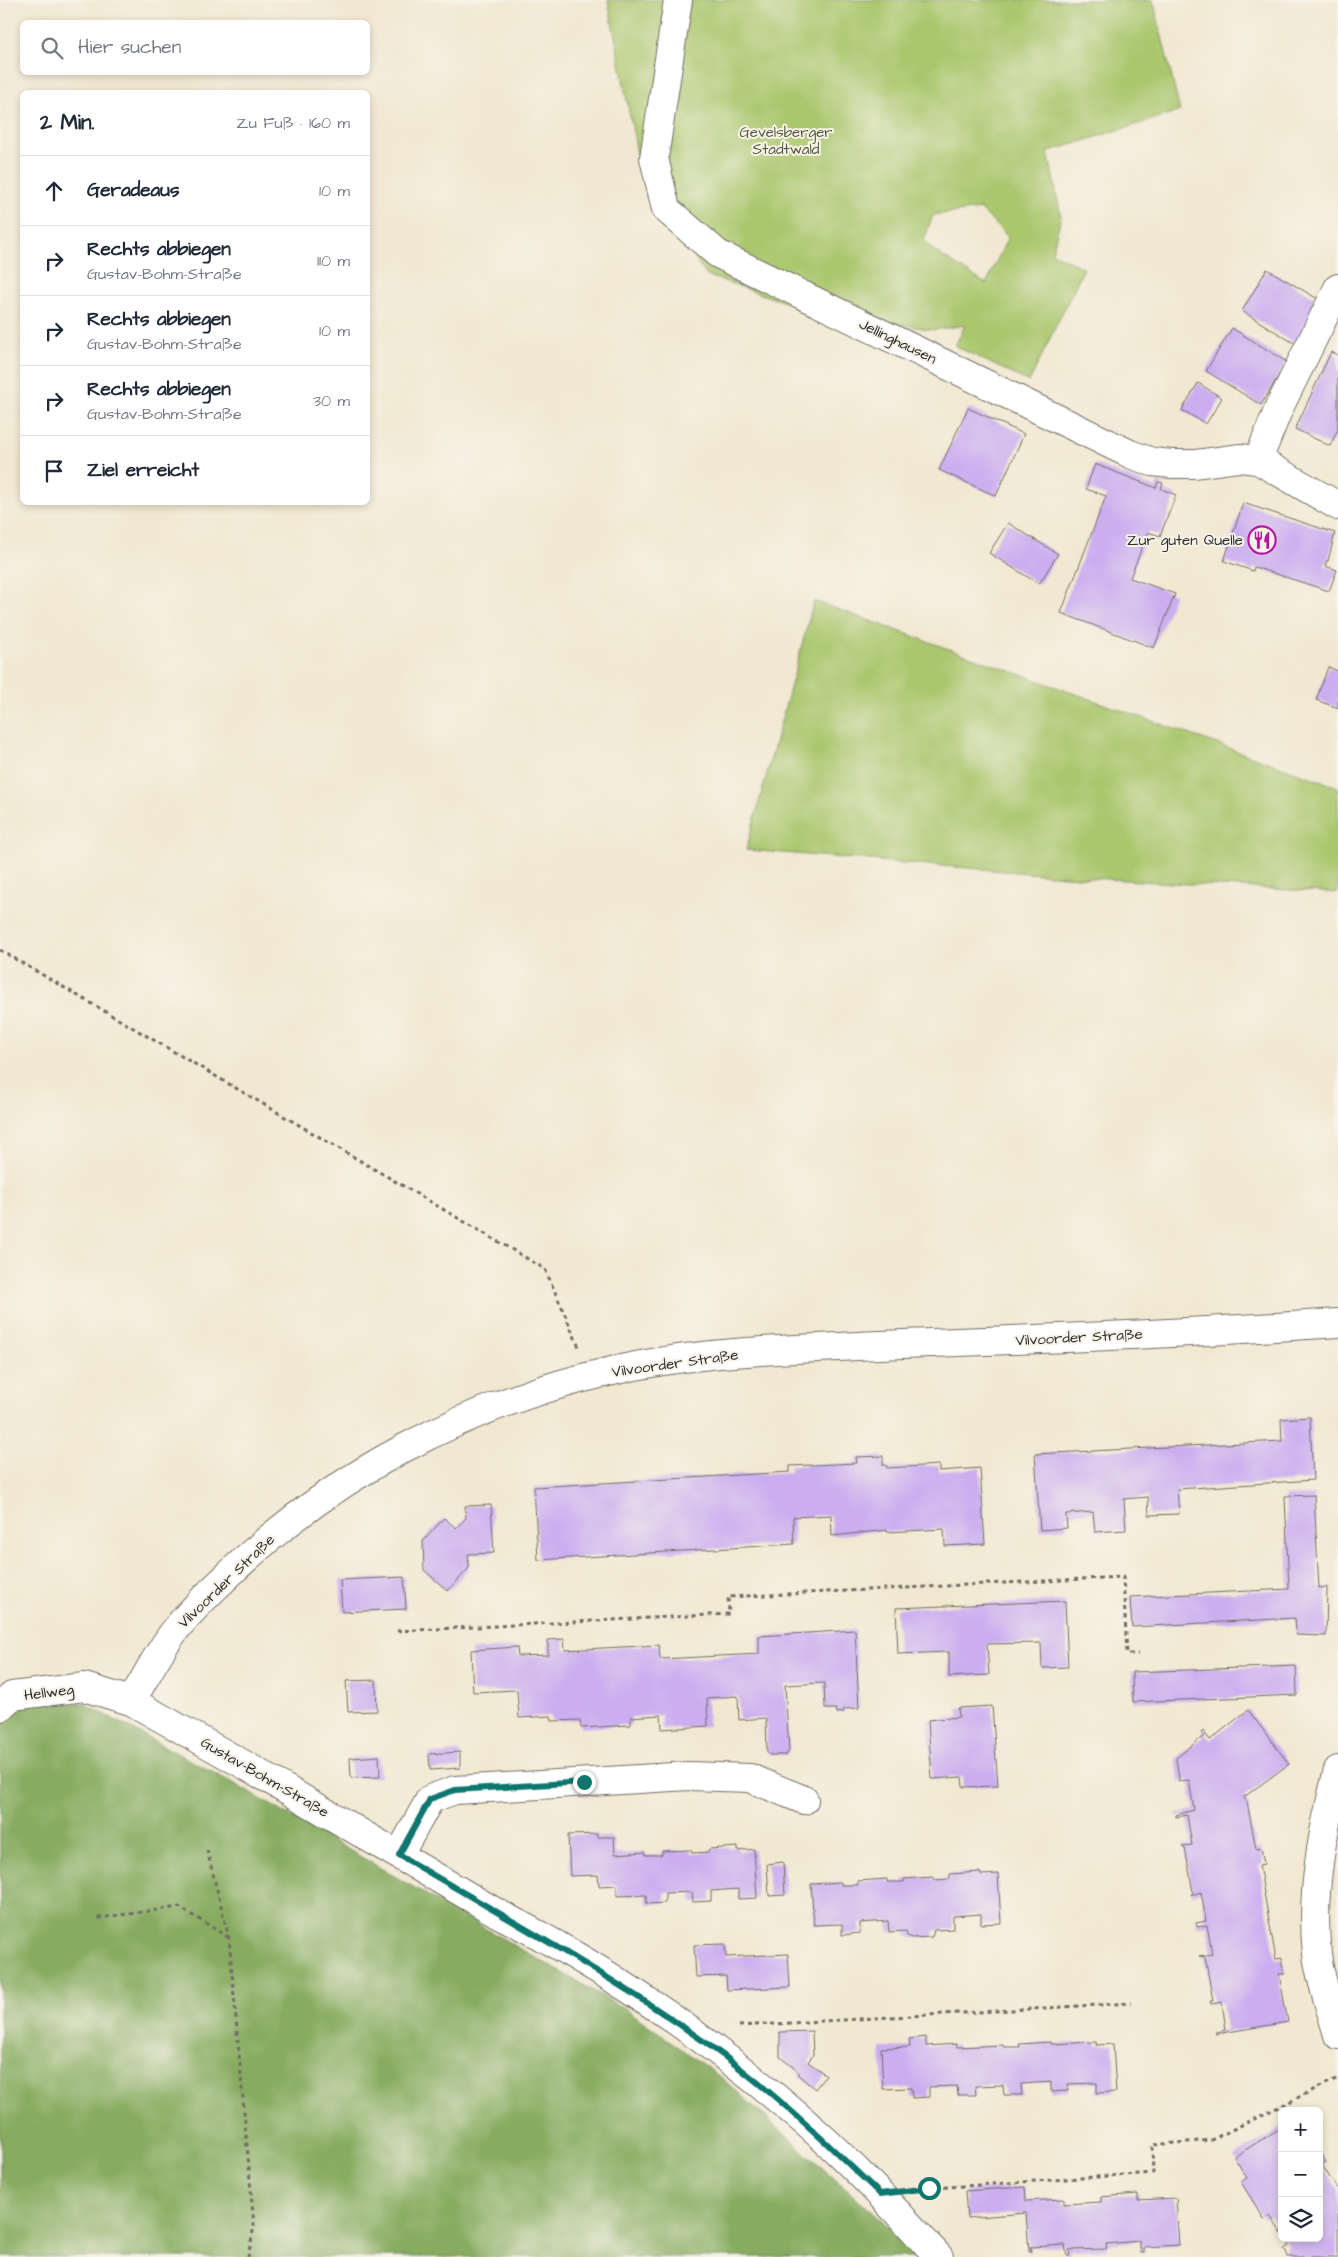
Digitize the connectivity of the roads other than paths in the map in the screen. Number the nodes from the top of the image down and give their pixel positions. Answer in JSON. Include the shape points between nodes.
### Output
{"nodes":[{"id":1,"x":678,"y":0,"type":"edge"},
{"id":2,"x":1338,"y":288,"type":"edge"},
{"id":3,"x":1258,"y":460,"type":"junction"},
{"id":4,"x":1338,"y":506,"type":"edge"},
{"id":5,"x":1338,"y":1323,"type":"edge"},
{"id":6,"x":131,"y":1701,"type":"junction"},
{"id":7,"x":0,"y":1707,"type":"edge"},
{"id":8,"x":1338,"y":1770,"type":"edge"},
{"id":9,"x":804,"y":1800,"type":"dead end"},
{"id":10,"x":399,"y":1855,"type":"junction"},
{"id":11,"x":1338,"y":2035,"type":"edge"},
{"id":12,"x":939,"y":2257,"type":"edge"}],
"edges":[{"from":1,"to":3,"type":"street","name":"Jellinghausen","via":[[654,158],[666,209],[718,254],[1152,462],[1195,464],[1240,458]]},
{"from":2,"to":3,"type":"street","via":[[1279,408]]},
{"from":3,"to":4,"type":"street","name":"Jellinghausen"},
{"from":5,"to":6,"type":"street","name":"Vilvoorder Straße","via":[[773,1350],[691,1357],[613,1370],[532,1393],[447,1426],[366,1470],[296,1516],[250,1554],[174,1632]]},
{"from":6,"to":7,"type":"street","name":"Hellweg","via":[[84,1687],[12,1696]]},
{"from":6,"to":10,"type":"street","name":"Gustav-Bohm-Straße"},
{"from":8,"to":11,"type":"street","via":[[1324,1825],[1316,1884],[1317,1955]]},
{"from":9,"to":10,"type":"street","via":[[750,1778],[689,1776],[455,1790],[430,1799]]},
{"from":10,"to":12,"type":"street","name":"Gustav-Bohm-Straße","via":[[610,1978],[725,2057],[807,2123]]}]}
